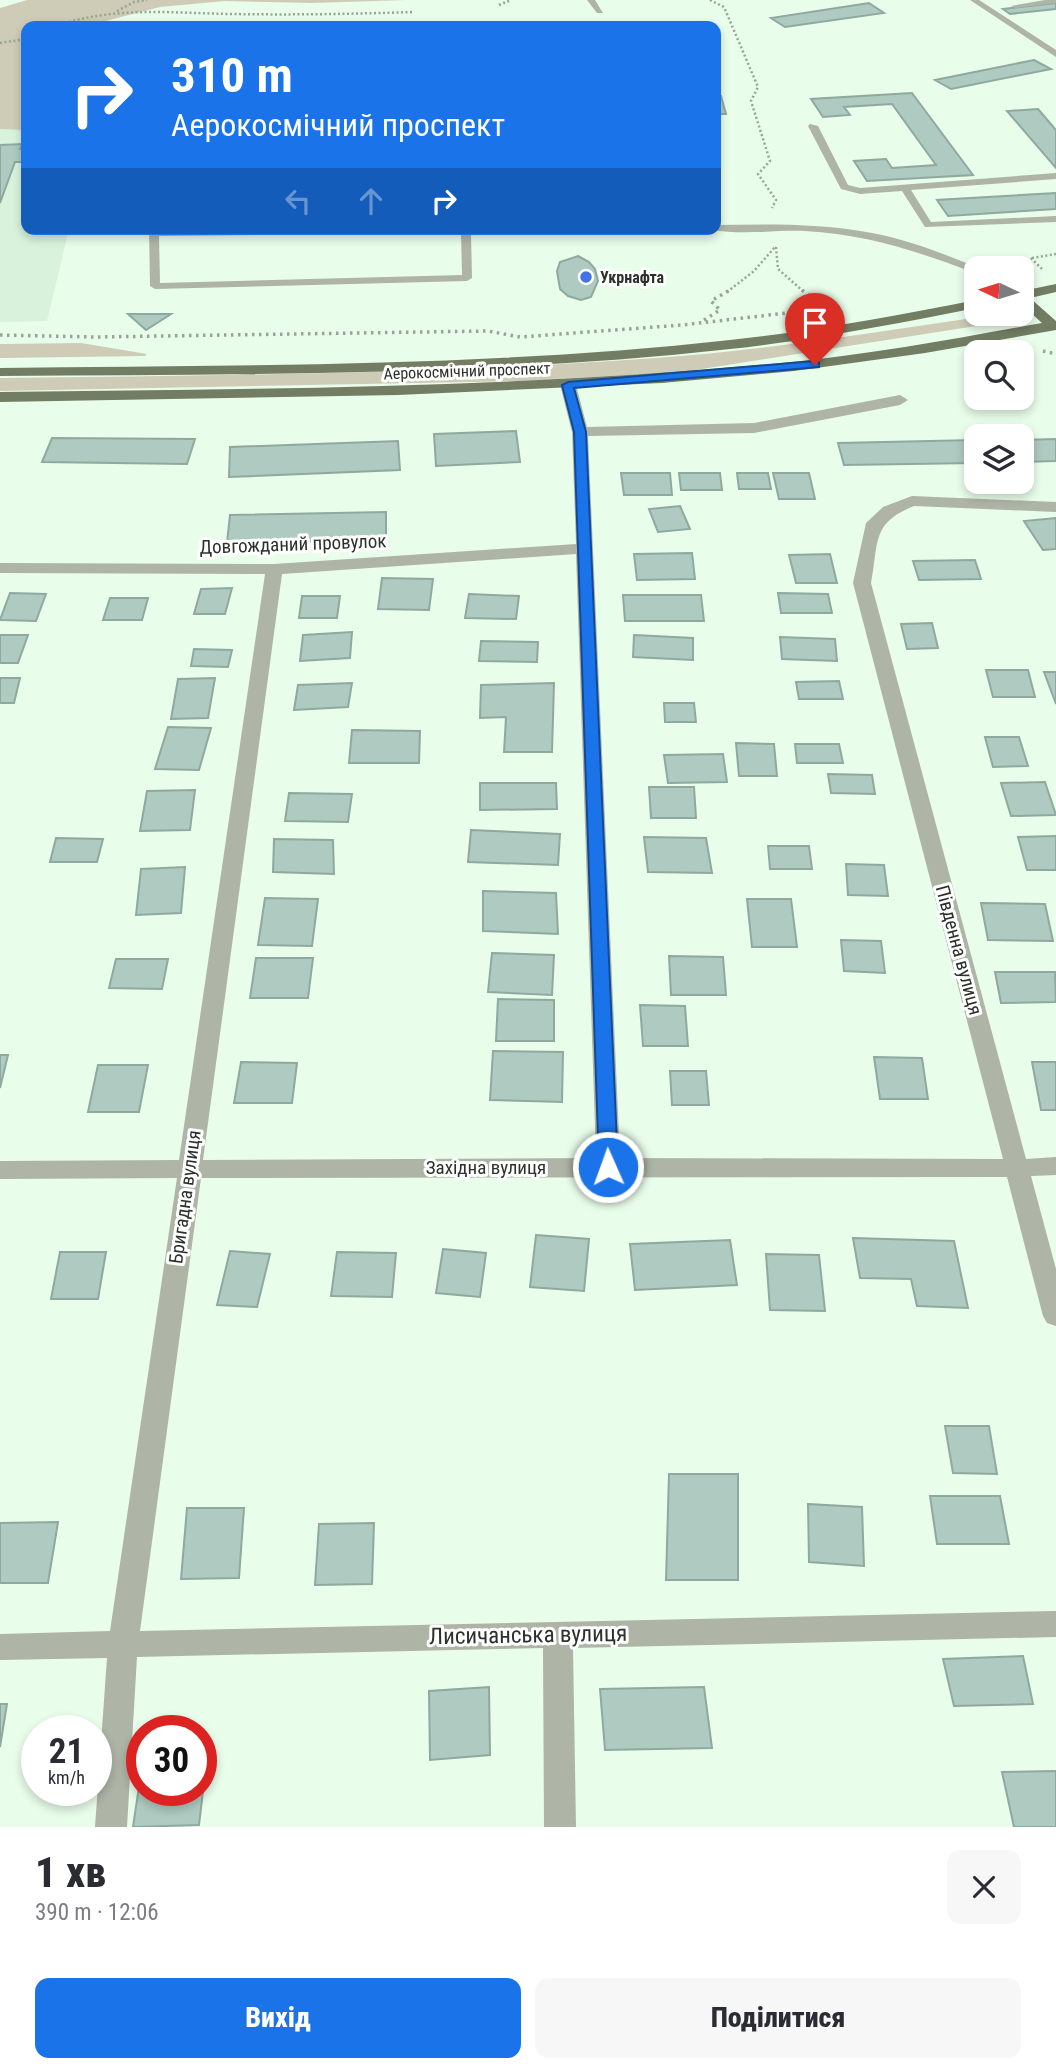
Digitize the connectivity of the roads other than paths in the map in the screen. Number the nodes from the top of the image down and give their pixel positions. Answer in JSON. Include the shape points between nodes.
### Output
{"nodes":[{"id":1,"x":592,"y":0,"type":"edge"},
{"id":2,"x":974,"y":0,"type":"edge"},
{"id":3,"x":1056,"y":1,"type":"edge"},
{"id":4,"x":1015,"y":6,"type":"dead end"},
{"id":5,"x":600,"y":11,"type":"dead end"},
{"id":6,"x":1056,"y":54,"type":"edge"},
{"id":7,"x":813,"y":126,"type":"dead end"},
{"id":8,"x":1056,"y":176,"type":"edge"},
{"id":9,"x":905,"y":188,"type":"junction"},
{"id":10,"x":1056,"y":219,"type":"edge"},
{"id":11,"x":721,"y":228,"type":"edge"},
{"id":12,"x":154,"y":235,"type":"edge"},
{"id":13,"x":466,"y":235,"type":"edge"},
{"id":14,"x":964,"y":266,"type":"edge"},
{"id":15,"x":1056,"y":288,"type":"edge"},
{"id":16,"x":1034,"y":294,"type":"edge"},
{"id":17,"x":964,"y":306,"type":"edge"},
{"id":18,"x":1034,"y":308,"type":"edge"},
{"id":19,"x":1055,"y":326,"type":"edge"},
{"id":20,"x":0,"y":372,"type":"edge"},
{"id":21,"x":568,"y":385,"type":"junction"},
{"id":22,"x":0,"y":397,"type":"edge"},
{"id":23,"x":900,"y":400,"type":"dead end"},
{"id":24,"x":580,"y":432,"type":"junction"},
{"id":25,"x":1056,"y":506,"type":"edge"},
{"id":26,"x":586,"y":548,"type":"junction"},
{"id":27,"x":0,"y":568,"type":"edge"},
{"id":28,"x":274,"y":569,"type":"junction"},
{"id":29,"x":1056,"y":1166,"type":"edge"},
{"id":30,"x":608,"y":1167,"type":"junction"},
{"id":31,"x":189,"y":1168,"type":"junction"},
{"id":32,"x":1017,"y":1168,"type":"junction"},
{"id":33,"x":0,"y":1170,"type":"edge"},
{"id":34,"x":1056,"y":1316,"type":"edge"},
{"id":35,"x":1056,"y":1624,"type":"edge"},
{"id":36,"x":558,"y":1634,"type":"junction"},
{"id":37,"x":122,"y":1645,"type":"junction"},
{"id":38,"x":0,"y":1647,"type":"edge"},
{"id":39,"x":111,"y":1827,"type":"edge"},
{"id":40,"x":560,"y":1827,"type":"edge"}],
"edges":[{"from":1,"to":5,"type":"lane"},
{"from":2,"to":6,"type":"lane"},
{"from":3,"to":4,"type":"lane"},
{"from":7,"to":9,"type":"lane","via":[[844,187],[860,191]]},
{"from":8,"to":9,"type":"lane"},
{"from":9,"to":10,"type":"lane","via":[[928,225]]},
{"from":11,"to":14,"type":"lane","via":[[812,229],[886,239]]},
{"from":12,"to":13,"type":"lane","via":[[155,286],[467,278]]},
{"from":15,"to":16,"type":"main road"},
{"from":17,"to":20,"type":"main road","name":"Аерокосмічний проспект","via":[[733,344],[549,360]]},
{"from":18,"to":19,"type":"main road"},
{"from":19,"to":21,"type":"main road","name":"Аерокосмічний проспект","via":[[916,352],[779,369]]},
{"from":21,"to":22,"type":"main road","name":"Аерокосмічний проспект"},
{"from":21,"to":24,"type":"street"},
{"from":23,"to":24,"type":"street","via":[[754,428]]},
{"from":24,"to":26,"type":"street"},
{"from":25,"to":32,"type":"street","name":"Південна вулиця","via":[[912,501],[874,523],[862,583]]},
{"from":26,"to":28,"type":"street","name":"Довгожданий провулок"},
{"from":26,"to":30,"type":"street"},
{"from":27,"to":28,"type":"street","name":"Довгожданий провулок"},
{"from":28,"to":31,"type":"street","name":"Бригадна вулиця"},
{"from":29,"to":32,"type":"street","name":"Західна вулиця"},
{"from":30,"to":31,"type":"street","name":"Західна вулиця"},
{"from":30,"to":32,"type":"street","name":"Західна вулиця"},
{"from":31,"to":33,"type":"street","name":"Західна вулиця"},
{"from":31,"to":37,"type":"street","name":"Бригадна вулиця"},
{"from":32,"to":34,"type":"street","name":"Південна вулиця"},
{"from":35,"to":36,"type":"street","name":"Лисичанська вулиця"},
{"from":36,"to":37,"type":"street","name":"Лисичанська вулиця"},
{"from":36,"to":40,"type":"street"},
{"from":37,"to":38,"type":"street","name":"Лисичанська вулиця"},
{"from":37,"to":39,"type":"street","name":"Бригадна вулиця"}]}
